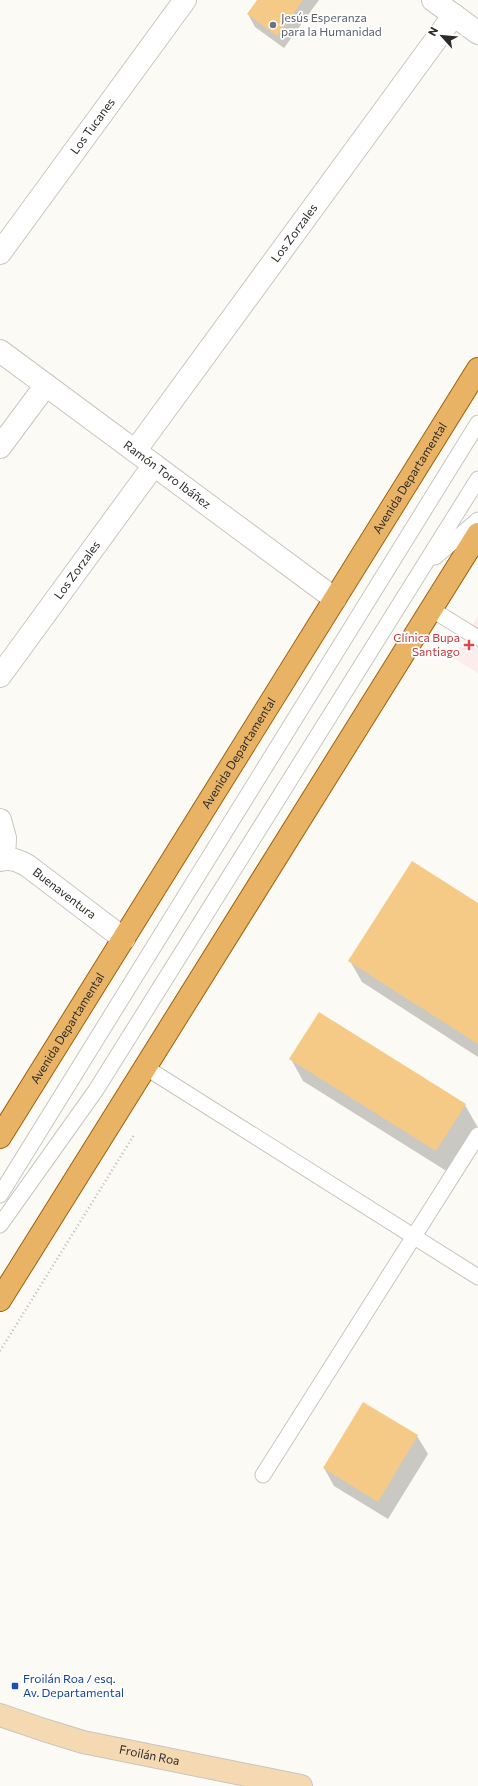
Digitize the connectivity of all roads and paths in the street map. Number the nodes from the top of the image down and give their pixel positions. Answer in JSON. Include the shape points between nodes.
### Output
{"nodes":[{"id":1,"x":185,"y":0,"type":"edge"},
{"id":2,"x":433,"y":0,"type":"edge"},
{"id":3,"x":454,"y":15,"type":"junction"},
{"id":4,"x":478,"y":33,"type":"edge"},
{"id":5,"x":0,"y":253,"type":"edge"},
{"id":6,"x":0,"y":351,"type":"edge"},
{"id":7,"x":478,"y":369,"type":"edge"},
{"id":8,"x":46,"y":385,"type":"junction"},
{"id":9,"x":478,"y":423,"type":"edge"},
{"id":10,"x":0,"y":447,"type":"edge"},
{"id":11,"x":135,"y":451,"type":"junction"},
{"id":12,"x":154,"y":465,"type":"junction"},
{"id":13,"x":478,"y":479,"type":"edge"},
{"id":14,"x":478,"y":520,"type":"edge"},
{"id":15,"x":478,"y":534,"type":"edge"},
{"id":16,"x":423,"y":567,"type":"junction"},
{"id":17,"x":335,"y":599,"type":"junction"},
{"id":18,"x":431,"y":609,"type":"junction"},
{"id":19,"x":478,"y":638,"type":"edge"},
{"id":20,"x":0,"y":676,"type":"edge"},
{"id":21,"x":0,"y":820,"type":"edge"},
{"id":22,"x":2,"y":860,"type":"edge"},
{"id":23,"x":124,"y":939,"type":"junction"},
{"id":24,"x":145,"y":1067,"type":"junction"},
{"id":25,"x":478,"y":1135,"type":"edge"},
{"id":26,"x":0,"y":1138,"type":"edge"},
{"id":27,"x":0,"y":1195,"type":"edge"},
{"id":28,"x":0,"y":1225,"type":"edge"},
{"id":29,"x":414,"y":1237,"type":"junction"},
{"id":30,"x":478,"y":1277,"type":"edge"},
{"id":31,"x":0,"y":1300,"type":"edge"},
{"id":32,"x":263,"y":1475,"type":"dead end"},
{"id":33,"x":0,"y":1715,"type":"edge"},
{"id":34,"x":301,"y":1786,"type":"edge"}],
"edges":[{"from":1,"to":5,"type":"street","name":"Los Tucanes"},
{"from":2,"to":3,"type":"street"},
{"from":3,"to":4,"type":"street"},
{"from":3,"to":11,"type":"street","name":"Los Zorzales"},
{"from":6,"to":8,"type":"street","name":"Ramón Toro Ibáñez"},
{"from":7,"to":17,"type":"main road","name":"Avenida Departamental"},
{"from":8,"to":10,"type":"street"},
{"from":8,"to":11,"type":"street","name":"Ramón Toro Ibáñez"},
{"from":9,"to":27,"type":"lane"},
{"from":11,"to":12,"type":"street","name":"Ramón Toro Ibáñez"},
{"from":12,"to":17,"type":"street","name":"Ramón Toro Ibáñez"},
{"from":12,"to":20,"type":"street","name":"Los Zorzales"},
{"from":13,"to":16,"type":"lane"},
{"from":14,"to":16,"type":"lane"},
{"from":15,"to":18,"type":"main road"},
{"from":16,"to":28,"type":"lane","via":[[96,1090]]},
{"from":17,"to":23,"type":"main road","name":"Avenida Departamental"},
{"from":18,"to":19,"type":"lane"},
{"from":18,"to":24,"type":"main road"},
{"from":21,"to":22,"type":"street","via":[[4,838]]},
{"from":22,"to":23,"type":"street","name":"Buenaventura","via":[[21,862],[28,866]]},
{"from":23,"to":26,"type":"main road","name":"Avenida Departamental"},
{"from":24,"to":29,"type":"lane"},
{"from":24,"to":31,"type":"main road"},
{"from":25,"to":29,"type":"lane"},
{"from":29,"to":30,"type":"lane"},
{"from":29,"to":32,"type":"lane"},
{"from":33,"to":34,"type":"main road","name":"Froilán Roa","via":[[83,1742]]}]}
